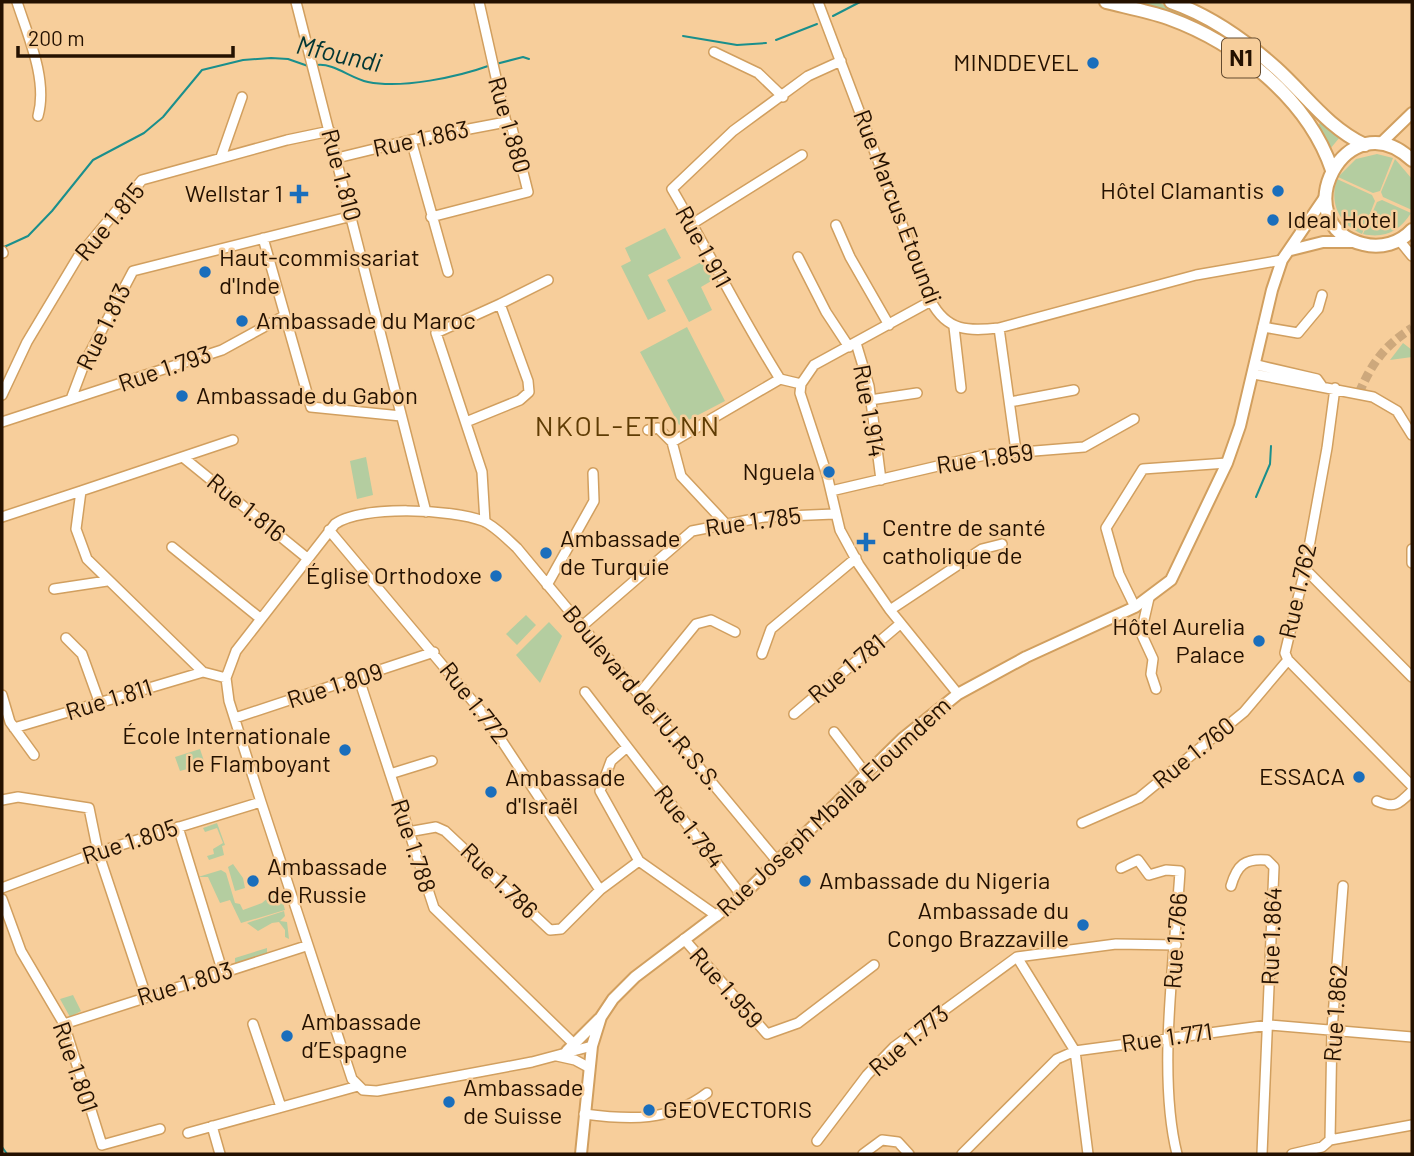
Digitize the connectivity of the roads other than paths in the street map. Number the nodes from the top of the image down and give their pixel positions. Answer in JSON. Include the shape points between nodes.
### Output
{"nodes":[{"id":1,"x":18,"y":2,"type":"edge"},
{"id":2,"x":296,"y":2,"type":"edge"},
{"id":3,"x":479,"y":2,"type":"edge"},
{"id":4,"x":818,"y":2,"type":"edge"},
{"id":5,"x":1106,"y":2,"type":"edge"},
{"id":6,"x":1171,"y":2,"type":"edge"},
{"id":7,"x":714,"y":52,"type":"dead end"},
{"id":8,"x":841,"y":61,"type":"junction"},
{"id":9,"x":242,"y":97,"type":"dead end"},
{"id":10,"x":783,"y":97,"type":"junction"},
{"id":11,"x":1412,"y":113,"type":"edge"},
{"id":12,"x":38,"y":116,"type":"dead end"},
{"id":13,"x":506,"y":122,"type":"junction"},
{"id":14,"x":330,"y":131,"type":"junction"},
{"id":15,"x":411,"y":140,"type":"junction"},
{"id":16,"x":1380,"y":144,"type":"junction"},
{"id":17,"x":1365,"y":145,"type":"junction"},
{"id":18,"x":802,"y":155,"type":"dead end"},
{"id":19,"x":222,"y":157,"type":"junction"},
{"id":20,"x":337,"y":158,"type":"junction"},
{"id":21,"x":1412,"y":160,"type":"edge"},
{"id":22,"x":1332,"y":170,"type":"junction"},
{"id":23,"x":1325,"y":197,"type":"junction"},
{"id":24,"x":352,"y":216,"type":"junction"},
{"id":25,"x":431,"y":217,"type":"junction"},
{"id":26,"x":692,"y":224,"type":"junction"},
{"id":27,"x":836,"y":225,"type":"dead end"},
{"id":28,"x":1408,"y":235,"type":"edge"},
{"id":29,"x":262,"y":238,"type":"junction"},
{"id":30,"x":1357,"y":242,"type":"junction"},
{"id":31,"x":1285,"y":256,"type":"junction"},
{"id":32,"x":1412,"y":256,"type":"edge"},
{"id":33,"x":798,"y":257,"type":"dead end"},
{"id":34,"x":448,"y":272,"type":"dead end"},
{"id":35,"x":548,"y":280,"type":"dead end"},
{"id":36,"x":1322,"y":295,"type":"dead end"},
{"id":37,"x":931,"y":302,"type":"junction"},
{"id":38,"x":500,"y":304,"type":"junction"},
{"id":39,"x":284,"y":316,"type":"junction"},
{"id":40,"x":889,"y":325,"type":"junction"},
{"id":41,"x":954,"y":327,"type":"junction"},
{"id":42,"x":1264,"y":327,"type":"junction"},
{"id":43,"x":999,"y":328,"type":"junction"},
{"id":44,"x":852,"y":345,"type":"junction"},
{"id":45,"x":1256,"y":370,"type":"junction"},
{"id":46,"x":780,"y":379,"type":"junction"},
{"id":47,"x":801,"y":384,"type":"junction"},
{"id":48,"x":961,"y":388,"type":"dead end"},
{"id":49,"x":1335,"y":388,"type":"junction"},
{"id":50,"x":1074,"y":390,"type":"dead end"},
{"id":51,"x":917,"y":393,"type":"dead end"},
{"id":52,"x":2,"y":395,"type":"edge"},
{"id":53,"x":71,"y":399,"type":"junction"},
{"id":54,"x":870,"y":400,"type":"junction"},
{"id":55,"x":1010,"y":402,"type":"junction"},
{"id":56,"x":401,"y":416,"type":"junction"},
{"id":57,"x":1134,"y":419,"type":"dead end"},
{"id":58,"x":2,"y":422,"type":"edge"},
{"id":59,"x":466,"y":422,"type":"junction"},
{"id":60,"x":648,"y":430,"type":"dead end"},
{"id":61,"x":1412,"y":435,"type":"edge"},
{"id":62,"x":233,"y":440,"type":"dead end"},
{"id":63,"x":672,"y":442,"type":"junction"},
{"id":64,"x":1016,"y":451,"type":"junction"},
{"id":65,"x":184,"y":458,"type":"junction"},
{"id":66,"x":1227,"y":463,"type":"junction"},
{"id":67,"x":593,"y":473,"type":"dead end"},
{"id":68,"x":881,"y":480,"type":"junction"},
{"id":69,"x":80,"y":491,"type":"junction"},
{"id":70,"x":831,"y":491,"type":"junction"},
{"id":71,"x":426,"y":512,"type":"junction"},
{"id":72,"x":834,"y":514,"type":"junction"},
{"id":73,"x":2,"y":517,"type":"edge"},
{"id":74,"x":485,"y":522,"type":"junction"},
{"id":75,"x":725,"y":523,"type":"junction"},
{"id":76,"x":329,"y":530,"type":"junction"},
{"id":77,"x":1002,"y":544,"type":"dead end"},
{"id":78,"x":172,"y":547,"type":"dead end"},
{"id":79,"x":1412,"y":550,"type":"edge"},
{"id":80,"x":307,"y":558,"type":"junction"},
{"id":81,"x":856,"y":558,"type":"junction"},
{"id":82,"x":1412,"y":563,"type":"edge"},
{"id":83,"x":1305,"y":569,"type":"junction"},
{"id":84,"x":107,"y":581,"type":"junction"},
{"id":85,"x":547,"y":585,"type":"junction"},
{"id":86,"x":54,"y":589,"type":"dead end"},
{"id":87,"x":1149,"y":598,"type":"junction"},
{"id":88,"x":1135,"y":607,"type":"junction"},
{"id":89,"x":890,"y":610,"type":"junction"},
{"id":90,"x":261,"y":620,"type":"junction"},
{"id":91,"x":900,"y":624,"type":"junction"},
{"id":92,"x":581,"y":626,"type":"junction"},
{"id":93,"x":735,"y":632,"type":"dead end"},
{"id":94,"x":66,"y":638,"type":"dead end"},
{"id":95,"x":434,"y":652,"type":"junction"},
{"id":96,"x":762,"y":654,"type":"dead end"},
{"id":97,"x":1288,"y":660,"type":"junction"},
{"id":98,"x":203,"y":672,"type":"junction"},
{"id":99,"x":1412,"y":677,"type":"edge"},
{"id":100,"x":226,"y":678,"type":"junction"},
{"id":101,"x":359,"y":679,"type":"junction"},
{"id":102,"x":1156,"y":688,"type":"dead end"},
{"id":103,"x":585,"y":692,"type":"dead end"},
{"id":104,"x":639,"y":694,"type":"junction"},
{"id":105,"x":958,"y":694,"type":"junction"},
{"id":106,"x":2,"y":695,"type":"edge"},
{"id":107,"x":100,"y":704,"type":"junction"},
{"id":108,"x":794,"y":714,"type":"dead end"},
{"id":109,"x":235,"y":718,"type":"junction"},
{"id":110,"x":14,"y":728,"type":"junction"},
{"id":111,"x":834,"y":732,"type":"dead end"},
{"id":112,"x":628,"y":747,"type":"junction"},
{"id":113,"x":34,"y":755,"type":"dead end"},
{"id":114,"x":432,"y":761,"type":"dead end"},
{"id":115,"x":390,"y":775,"type":"junction"},
{"id":116,"x":867,"y":775,"type":"junction"},
{"id":117,"x":1412,"y":788,"type":"edge"},
{"id":118,"x":2,"y":800,"type":"edge"},
{"id":119,"x":1377,"y":801,"type":"dead end"},
{"id":120,"x":261,"y":802,"type":"junction"},
{"id":121,"x":1082,"y":822,"type":"dead end"},
{"id":122,"x":178,"y":827,"type":"junction"},
{"id":123,"x":408,"y":832,"type":"junction"},
{"id":124,"x":98,"y":852,"type":"junction"},
{"id":125,"x":777,"y":861,"type":"junction"},
{"id":126,"x":639,"y":862,"type":"junction"},
{"id":127,"x":1121,"y":868,"type":"dead end"},
{"id":128,"x":1231,"y":886,"type":"dead end"},
{"id":129,"x":1343,"y":886,"type":"dead end"},
{"id":130,"x":2,"y":888,"type":"edge"},
{"id":131,"x":600,"y":890,"type":"junction"},
{"id":132,"x":742,"y":896,"type":"junction"},
{"id":133,"x":2,"y":898,"type":"edge"},
{"id":134,"x":717,"y":916,"type":"junction"},
{"id":135,"x":684,"y":939,"type":"junction"},
{"id":136,"x":1176,"y":945,"type":"junction"},
{"id":137,"x":306,"y":946,"type":"junction"},
{"id":138,"x":1017,"y":957,"type":"junction"},
{"id":139,"x":874,"y":965,"type":"dead end"},
{"id":140,"x":223,"y":973,"type":"junction"},
{"id":141,"x":146,"y":996,"type":"junction"},
{"id":142,"x":601,"y":1017,"type":"junction"},
{"id":143,"x":64,"y":1024,"type":"junction"},
{"id":144,"x":253,"y":1024,"type":"dead end"},
{"id":145,"x":1269,"y":1025,"type":"junction"},
{"id":146,"x":1332,"y":1030,"type":"junction"},
{"id":147,"x":1412,"y":1037,"type":"edge"},
{"id":148,"x":1169,"y":1038,"type":"junction"},
{"id":149,"x":592,"y":1046,"type":"junction"},
{"id":150,"x":566,"y":1050,"type":"junction"},
{"id":151,"x":1075,"y":1051,"type":"junction"},
{"id":152,"x":588,"y":1068,"type":"junction"},
{"id":153,"x":358,"y":1086,"type":"junction"},
{"id":154,"x":707,"y":1093,"type":"dead end"},
{"id":155,"x":281,"y":1107,"type":"junction"},
{"id":156,"x":584,"y":1114,"type":"junction"},
{"id":157,"x":1412,"y":1125,"type":"edge"},
{"id":158,"x":212,"y":1126,"type":"junction"},
{"id":159,"x":160,"y":1129,"type":"dead end"},
{"id":160,"x":188,"y":1133,"type":"dead end"},
{"id":161,"x":1330,"y":1140,"type":"junction"},
{"id":162,"x":817,"y":1141,"type":"dead end"},
{"id":163,"x":220,"y":1154,"type":"edge"},
{"id":164,"x":581,"y":1154,"type":"edge"},
{"id":165,"x":863,"y":1154,"type":"edge"},
{"id":166,"x":909,"y":1154,"type":"edge"},
{"id":167,"x":962,"y":1154,"type":"edge"},
{"id":168,"x":1088,"y":1154,"type":"edge"},
{"id":169,"x":1177,"y":1154,"type":"edge"},
{"id":170,"x":1262,"y":1154,"type":"edge"},
{"id":171,"x":1292,"y":1154,"type":"edge"}],
"edges":[{"from":1,"to":12,"type":"street","via":[[40,94]]},
{"from":2,"to":14,"type":"street","name":"Rue 1.810"},
{"from":3,"to":13,"type":"street","name":"Rue 1.880"},
{"from":4,"to":8,"type":"street","name":"Rue Marcus Etoundi"},
{"from":5,"to":22,"type":"highway","number":"N1","via":[[1168,18],[1228,48],[1293,103],[1321,141]]},
{"from":6,"to":17,"type":"highway","number":"N1","via":[[1238,38],[1275,67],[1334,128]]},
{"from":7,"to":10,"type":"street","via":[[758,73]]},
{"from":8,"to":10,"type":"street","name":"Rue 1.911","via":[[808,76]]},
{"from":8,"to":37,"type":"street","name":"Rue Marcus Etoundi"},
{"from":9,"to":19,"type":"street"},
{"from":10,"to":26,"type":"street","name":"Rue 1.911","via":[[733,131],[671,189]]},
{"from":11,"to":16,"type":"main road"},
{"from":13,"to":15,"type":"street","name":"Rue 1.863"},
{"from":13,"to":25,"type":"street","name":"Rue 1.880","via":[[512,128],[527,192]]},
{"from":14,"to":19,"type":"street","name":"Rue 1.815"},
{"from":14,"to":20,"type":"street","name":"Rue 1.810"},
{"from":15,"to":20,"type":"street","name":"Rue 1.863"},
{"from":15,"to":25,"type":"street"},
{"from":16,"to":17,"type":"highway"},
{"from":16,"to":21,"type":"highway"},
{"from":17,"to":22,"type":"highway","via":[[1346,154]]},
{"from":18,"to":26,"type":"street"},
{"from":19,"to":52,"type":"street","name":"Rue 1.815","via":[[142,180],[78,257],[27,342]]},
{"from":20,"to":24,"type":"street","name":"Rue 1.810"},
{"from":22,"to":23,"type":"highway"},
{"from":23,"to":30,"type":"highway","via":[[1331,220]]},
{"from":23,"to":31,"type":"main road","name":"Rue Joseph Mballa Eloumdem"},
{"from":24,"to":29,"type":"street","name":"Rue 1.813"},
{"from":24,"to":56,"type":"street","name":"Rue 1.810"},
{"from":25,"to":34,"type":"street"},
{"from":26,"to":46,"type":"street","name":"Rue 1.911"},
{"from":27,"to":40,"type":"street"},
{"from":28,"to":30,"type":"highway","via":[[1378,246]]},
{"from":28,"to":32,"type":"street"},
{"from":29,"to":39,"type":"street"},
{"from":29,"to":53,"type":"street","name":"Rue 1.813","via":[[133,271],[85,362]]},
{"from":30,"to":31,"type":"main road","via":[[1315,243]]},
{"from":31,"to":42,"type":"main road","name":"Rue Joseph Mballa Eloumdem"},
{"from":31,"to":43,"type":"street","name":"Rue Marcus Etoundi"},
{"from":33,"to":44,"type":"street","name":"Rue 1.914","via":[[826,312]]},
{"from":35,"to":38,"type":"street"},
{"from":36,"to":42,"type":"street","via":[[1318,309],[1298,333]]},
{"from":37,"to":40,"type":"street"},
{"from":37,"to":41,"type":"street","name":"Rue Marcus Etoundi"},
{"from":38,"to":59,"type":"street","via":[[529,392]]},
{"from":38,"to":59,"type":"street","via":[[436,333]]},
{"from":39,"to":53,"type":"street","name":"Rue 1.793","via":[[222,350]]},
{"from":39,"to":56,"type":"street","via":[[311,407]]},
{"from":40,"to":44,"type":"street"},
{"from":41,"to":43,"type":"street","name":"Rue Marcus Etoundi","via":[[971,331]]},
{"from":41,"to":48,"type":"street"},
{"from":42,"to":45,"type":"main road","name":"Rue Joseph Mballa Eloumdem"},
{"from":43,"to":55,"type":"street"},
{"from":44,"to":47,"type":"street","via":[[814,365]]},
{"from":44,"to":54,"type":"street","name":"Rue 1.914"},
{"from":45,"to":49,"type":"street","via":[[1313,387]]},
{"from":45,"to":66,"type":"main road","name":"Rue Joseph Mballa Eloumdem"},
{"from":46,"to":47,"type":"street"},
{"from":46,"to":63,"type":"street"},
{"from":47,"to":70,"type":"street","via":[[803,405]]},
{"from":49,"to":61,"type":"street","via":[[1373,397],[1397,411]]},
{"from":49,"to":83,"type":"street","name":"Rue 1.762"},
{"from":50,"to":55,"type":"street"},
{"from":51,"to":54,"type":"street"},
{"from":53,"to":58,"type":"street","name":"Rue 1.793"},
{"from":54,"to":68,"type":"street","name":"Rue 1.914"},
{"from":55,"to":64,"type":"street"},
{"from":56,"to":71,"type":"street","name":"Rue 1.810"},
{"from":57,"to":64,"type":"street","name":"Rue 1.859","via":[[1084,447]]},
{"from":59,"to":74,"type":"street","via":[[482,472]]},
{"from":60,"to":63,"type":"street","via":[[658,428]]},
{"from":62,"to":65,"type":"street"},
{"from":63,"to":75,"type":"street","via":[[681,476]]},
{"from":64,"to":68,"type":"street","name":"Rue 1.859","via":[[952,461]]},
{"from":65,"to":69,"type":"street"},
{"from":65,"to":80,"type":"street","name":"Rue 1.816"},
{"from":66,"to":87,"type":"main road","name":"Rue Joseph Mballa Eloumdem","via":[[1182,561],[1171,580]]},
{"from":66,"to":88,"type":"street","via":[[1151,467],[1137,475],[1106,528],[1119,574]]},
{"from":67,"to":85,"type":"street","via":[[594,501]]},
{"from":68,"to":70,"type":"street","name":"Rue 1.859"},
{"from":69,"to":73,"type":"street"},
{"from":69,"to":84,"type":"street","via":[[78,540],[87,559]]},
{"from":70,"to":72,"type":"street"},
{"from":71,"to":74,"type":"street","name":"Boulevard de l'U.R.S.S."},
{"from":71,"to":76,"type":"street","name":"Boulevard de l'U.R.S.S.","via":[[370,511],[343,519]]},
{"from":72,"to":75,"type":"street","name":"Rue 1.785","via":[[790,514]]},
{"from":72,"to":81,"type":"street"},
{"from":74,"to":85,"type":"street","name":"Boulevard de l'U.R.S.S.","via":[[517,548]]},
{"from":75,"to":92,"type":"street","name":"Rue 1.785","via":[[692,530]]},
{"from":76,"to":80,"type":"street","name":"Boulevard de l'U.R.S.S."},
{"from":76,"to":95,"type":"street","name":"Rue 1.772"},
{"from":77,"to":89,"type":"street","via":[[982,549]]},
{"from":78,"to":90,"type":"street"},
{"from":79,"to":82,"type":"street"},
{"from":80,"to":90,"type":"street","name":"Boulevard de l'U.R.S.S."},
{"from":81,"to":89,"type":"street"},
{"from":81,"to":96,"type":"street","via":[[771,628]]},
{"from":83,"to":97,"type":"street","name":"Rue 1.762","via":[[1285,645]]},
{"from":83,"to":99,"type":"street"},
{"from":84,"to":86,"type":"street"},
{"from":84,"to":98,"type":"street"},
{"from":85,"to":92,"type":"street","name":"Boulevard de l'U.R.S.S."},
{"from":87,"to":88,"type":"main road","name":"Rue Joseph Mballa Eloumdem"},
{"from":87,"to":102,"type":"street","via":[[1141,633],[1153,659],[1151,674]]},
{"from":88,"to":105,"type":"main road","name":"Rue Joseph Mballa Eloumdem"},
{"from":89,"to":91,"type":"street"},
{"from":90,"to":100,"type":"street","name":"Boulevard de l'U.R.S.S.","via":[[236,650]]},
{"from":91,"to":105,"type":"street"},
{"from":91,"to":108,"type":"street","name":"Rue 1.781"},
{"from":92,"to":104,"type":"street","name":"Boulevard de l'U.R.S.S."},
{"from":93,"to":104,"type":"street","via":[[711,620],[696,624]]},
{"from":94,"to":107,"type":"street","via":[[82,654]]},
{"from":95,"to":101,"type":"street","name":"Rue 1.809"},
{"from":95,"to":131,"type":"street","name":"Rue 1.772","via":[[510,750]]},
{"from":97,"to":117,"type":"street","name":"Rue 1.762"},
{"from":97,"to":121,"type":"street","name":"Rue 1.760","via":[[1244,712],[1139,798]]},
{"from":98,"to":100,"type":"street"},
{"from":98,"to":107,"type":"street","name":"Rue 1.811"},
{"from":100,"to":109,"type":"street"},
{"from":101,"to":109,"type":"street","name":"Rue 1.809"},
{"from":101,"to":115,"type":"street","name":"Rue 1.788"},
{"from":103,"to":112,"type":"street","name":"Rue 1.784"},
{"from":104,"to":125,"type":"street","name":"Boulevard de l'U.R.S.S."},
{"from":105,"to":116,"type":"main road","name":"Rue Joseph Mballa Eloumdem","via":[[902,739]]},
{"from":106,"to":110,"type":"street"},
{"from":107,"to":110,"type":"street","name":"Rue 1.811"},
{"from":109,"to":120,"type":"street"},
{"from":110,"to":113,"type":"street"},
{"from":111,"to":116,"type":"street"},
{"from":112,"to":126,"type":"street","via":[[611,761],[600,791]]},
{"from":112,"to":132,"type":"street","name":"Rue 1.784"},
{"from":114,"to":115,"type":"street"},
{"from":115,"to":123,"type":"street","name":"Rue 1.788"},
{"from":116,"to":125,"type":"main road","name":"Rue Joseph Mballa Eloumdem"},
{"from":117,"to":119,"type":"street","via":[[1398,806]]},
{"from":118,"to":124,"type":"street","via":[[18,797],[89,808]]},
{"from":120,"to":122,"type":"street","name":"Rue 1.805"},
{"from":120,"to":137,"type":"street"},
{"from":122,"to":124,"type":"street","name":"Rue 1.805"},
{"from":122,"to":140,"type":"street"},
{"from":123,"to":131,"type":"street","name":"Rue 1.786","via":[[436,827],[445,831],[550,930],[561,929]]},
{"from":123,"to":150,"type":"street","name":"Rue 1.788","via":[[434,908]]},
{"from":124,"to":130,"type":"street","name":"Rue 1.805"},
{"from":124,"to":141,"type":"street"},
{"from":125,"to":132,"type":"main road","name":"Rue Joseph Mballa Eloumdem"},
{"from":126,"to":131,"type":"street","name":"Rue 1.786"},
{"from":126,"to":134,"type":"street"},
{"from":127,"to":136,"type":"street","name":"Rue 1.766","via":[[1138,860],[1149,875],[1180,871]]},
{"from":128,"to":145,"type":"street","name":"Rue 1.864","via":[[1235,870],[1245,861],[1267,860],[1274,867]]},
{"from":129,"to":146,"type":"street","name":"Rue 1.862"},
{"from":132,"to":134,"type":"main road","name":"Rue Joseph Mballa Eloumdem"},
{"from":133,"to":143,"type":"street","name":"Rue 1.801","via":[[21,951]]},
{"from":134,"to":135,"type":"main road","name":"Rue Joseph Mballa Eloumdem"},
{"from":135,"to":139,"type":"street","name":"Rue 1.959","via":[[767,1034],[798,1023]]},
{"from":135,"to":142,"type":"main road","name":"Rue Joseph Mballa Eloumdem","via":[[635,977]]},
{"from":136,"to":138,"type":"street","name":"Rue 1.773","via":[[1116,944]]},
{"from":136,"to":148,"type":"street","name":"Rue 1.766"},
{"from":137,"to":140,"type":"street","name":"Rue 1.803"},
{"from":137,"to":153,"type":"street","via":[[344,1059]]},
{"from":138,"to":151,"type":"street"},
{"from":138,"to":162,"type":"street","name":"Rue 1.773","via":[[894,1047],[867,1074]]},
{"from":140,"to":141,"type":"street","name":"Rue 1.803"},
{"from":141,"to":143,"type":"street","name":"Rue 1.803"},
{"from":142,"to":149,"type":"main road","name":"Rue Joseph Mballa Eloumdem"},
{"from":142,"to":150,"type":"main road"},
{"from":143,"to":159,"type":"street","name":"Rue 1.801","via":[[102,1145]]},
{"from":144,"to":155,"type":"street"},
{"from":145,"to":146,"type":"street","name":"Rue 1.771"},
{"from":145,"to":148,"type":"street","name":"Rue 1.771"},
{"from":145,"to":170,"type":"street"},
{"from":146,"to":147,"type":"street","name":"Rue 1.771"},
{"from":146,"to":161,"type":"street","name":"Rue 1.862"},
{"from":148,"to":151,"type":"street","name":"Rue 1.771"},
{"from":148,"to":169,"type":"street","name":"Rue 1.766","via":[[1170,1121]]},
{"from":149,"to":150,"type":"street"},
{"from":149,"to":152,"type":"main road","name":"Rue Joseph Mballa Eloumdem"},
{"from":150,"to":152,"type":"street"},
{"from":150,"to":153,"type":"street","via":[[377,1091]]},
{"from":151,"to":167,"type":"street","name":"Rue 1.771","via":[[1057,1059]]},
{"from":151,"to":168,"type":"street"},
{"from":152,"to":156,"type":"main road","name":"Rue Joseph Mballa Eloumdem"},
{"from":153,"to":155,"type":"street"},
{"from":154,"to":156,"type":"street","via":[[680,1110],[645,1119]]},
{"from":155,"to":158,"type":"street"},
{"from":156,"to":164,"type":"main road","name":"Rue Joseph Mballa Eloumdem"},
{"from":157,"to":161,"type":"street"},
{"from":158,"to":160,"type":"street"},
{"from":158,"to":163,"type":"street"},
{"from":161,"to":171,"type":"street","via":[[1322,1147]]},
{"from":165,"to":166,"type":"street","via":[[882,1140],[898,1142]]}]}
